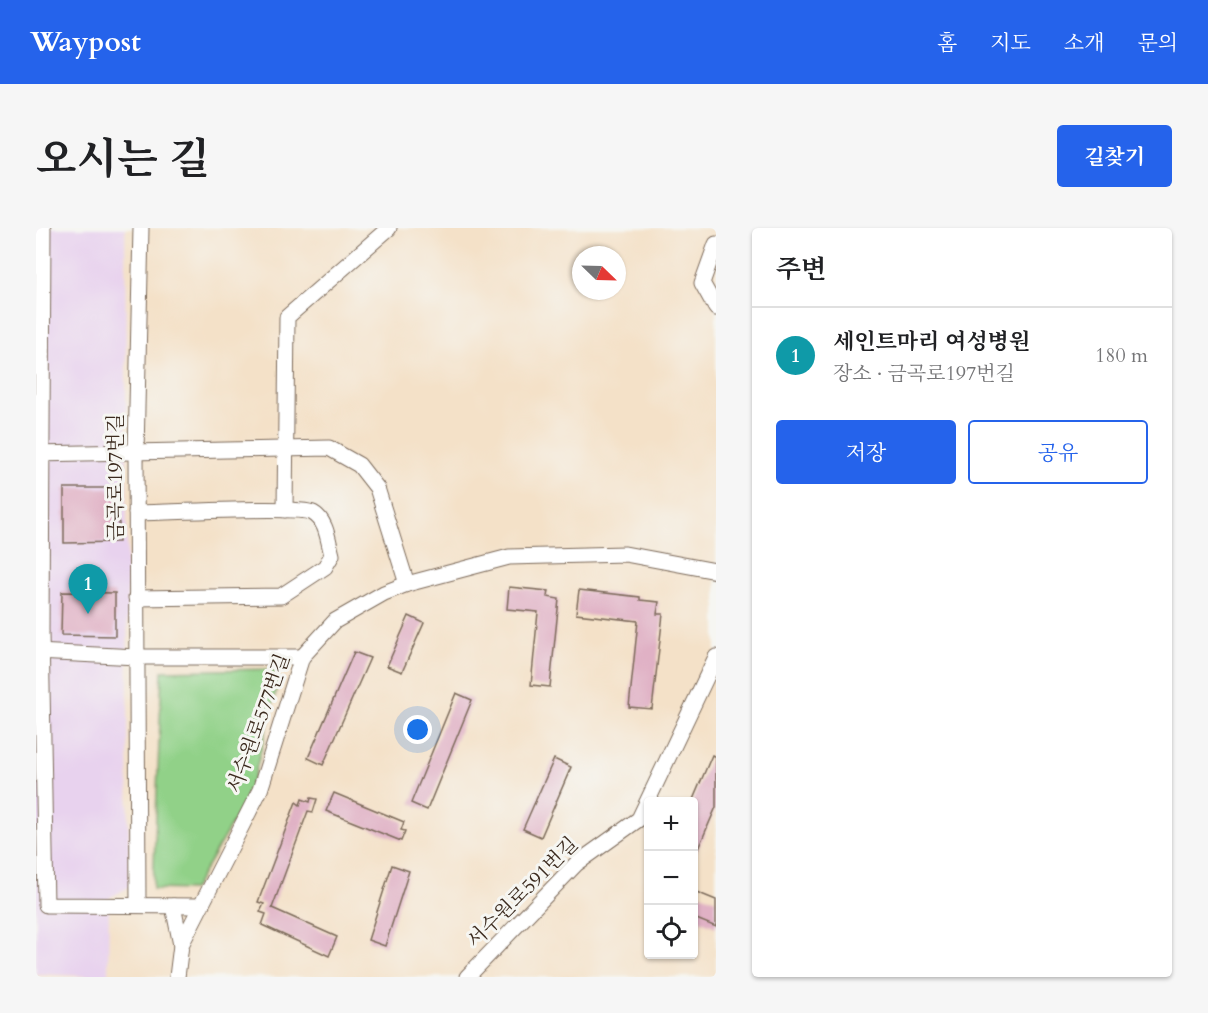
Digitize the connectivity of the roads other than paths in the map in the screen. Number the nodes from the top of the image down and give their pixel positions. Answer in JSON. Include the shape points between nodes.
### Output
{"nodes":[{"id":1,"x":43,"y":228,"type":"edge"},
{"id":2,"x":141,"y":228,"type":"edge"},
{"id":3,"x":389,"y":228,"type":"edge"},
{"id":4,"x":716,"y":244,"type":"edge"},
{"id":5,"x":716,"y":308,"type":"edge"},
{"id":6,"x":288,"y":449,"type":"junction"},
{"id":7,"x":136,"y":452,"type":"junction"},
{"id":8,"x":38,"y":454,"type":"edge"},
{"id":9,"x":285,"y":510,"type":"junction"},
{"id":10,"x":136,"y":513,"type":"junction"},
{"id":11,"x":716,"y":571,"type":"edge"},
{"id":12,"x":407,"y":584,"type":"junction"},
{"id":13,"x":136,"y":598,"type":"junction"},
{"id":14,"x":39,"y":652,"type":"edge"},
{"id":15,"x":137,"y":657,"type":"junction"},
{"id":16,"x":302,"y":657,"type":"junction"},
{"id":17,"x":716,"y":657,"type":"edge"},
{"id":18,"x":138,"y":905,"type":"junction"},
{"id":19,"x":173,"y":906,"type":"junction"},
{"id":20,"x":199,"y":906,"type":"junction"},
{"id":21,"x":181,"y":945,"type":"junction"},
{"id":22,"x":177,"y":977,"type":"edge"},
{"id":23,"x":467,"y":977,"type":"edge"}],
"edges":[{"from":1,"to":8,"type":"street"},
{"from":2,"to":7,"type":"street","name":"금곡로197번길"},
{"from":3,"to":6,"type":"street","via":[[287,317]]},
{"from":4,"to":5,"type":"street","via":[[702,283]]},
{"from":6,"to":7,"type":"street"},
{"from":6,"to":9,"type":"street"},
{"from":6,"to":12,"type":"street","via":[[329,448],[359,465],[377,488]]},
{"from":7,"to":8,"type":"street"},
{"from":7,"to":10,"type":"street","name":"금곡로197번길"},
{"from":8,"to":14,"type":"street"},
{"from":9,"to":10,"type":"street"},
{"from":9,"to":13,"type":"street","via":[[312,512],[323,523],[332,555],[325,567],[281,596]]},
{"from":10,"to":13,"type":"street","name":"금곡로197번길"},
{"from":11,"to":12,"type":"street","name":"서수원로577번길","via":[[625,554],[509,557]]},
{"from":12,"to":16,"type":"street","name":"서수원로577번길","via":[[335,621]]},
{"from":13,"to":15,"type":"street","name":"금곡로197번길"},
{"from":14,"to":15,"type":"street"},
{"from":14,"to":18,"type":"street","via":[[46,905]]},
{"from":15,"to":16,"type":"street"},
{"from":15,"to":18,"type":"street","name":"금곡로197번길"},
{"from":16,"to":20,"type":"street","name":"서수원로577번길","via":[[260,790]]},
{"from":17,"to":23,"type":"street","name":"서수원로591번길","via":[[639,819],[576,864]]},
{"from":18,"to":19,"type":"street"},
{"from":19,"to":20,"type":"street"},
{"from":19,"to":21,"type":"street"},
{"from":20,"to":21,"type":"street","name":"서수원로577번길"},
{"from":21,"to":22,"type":"street","name":"서수원로577번길"}]}
